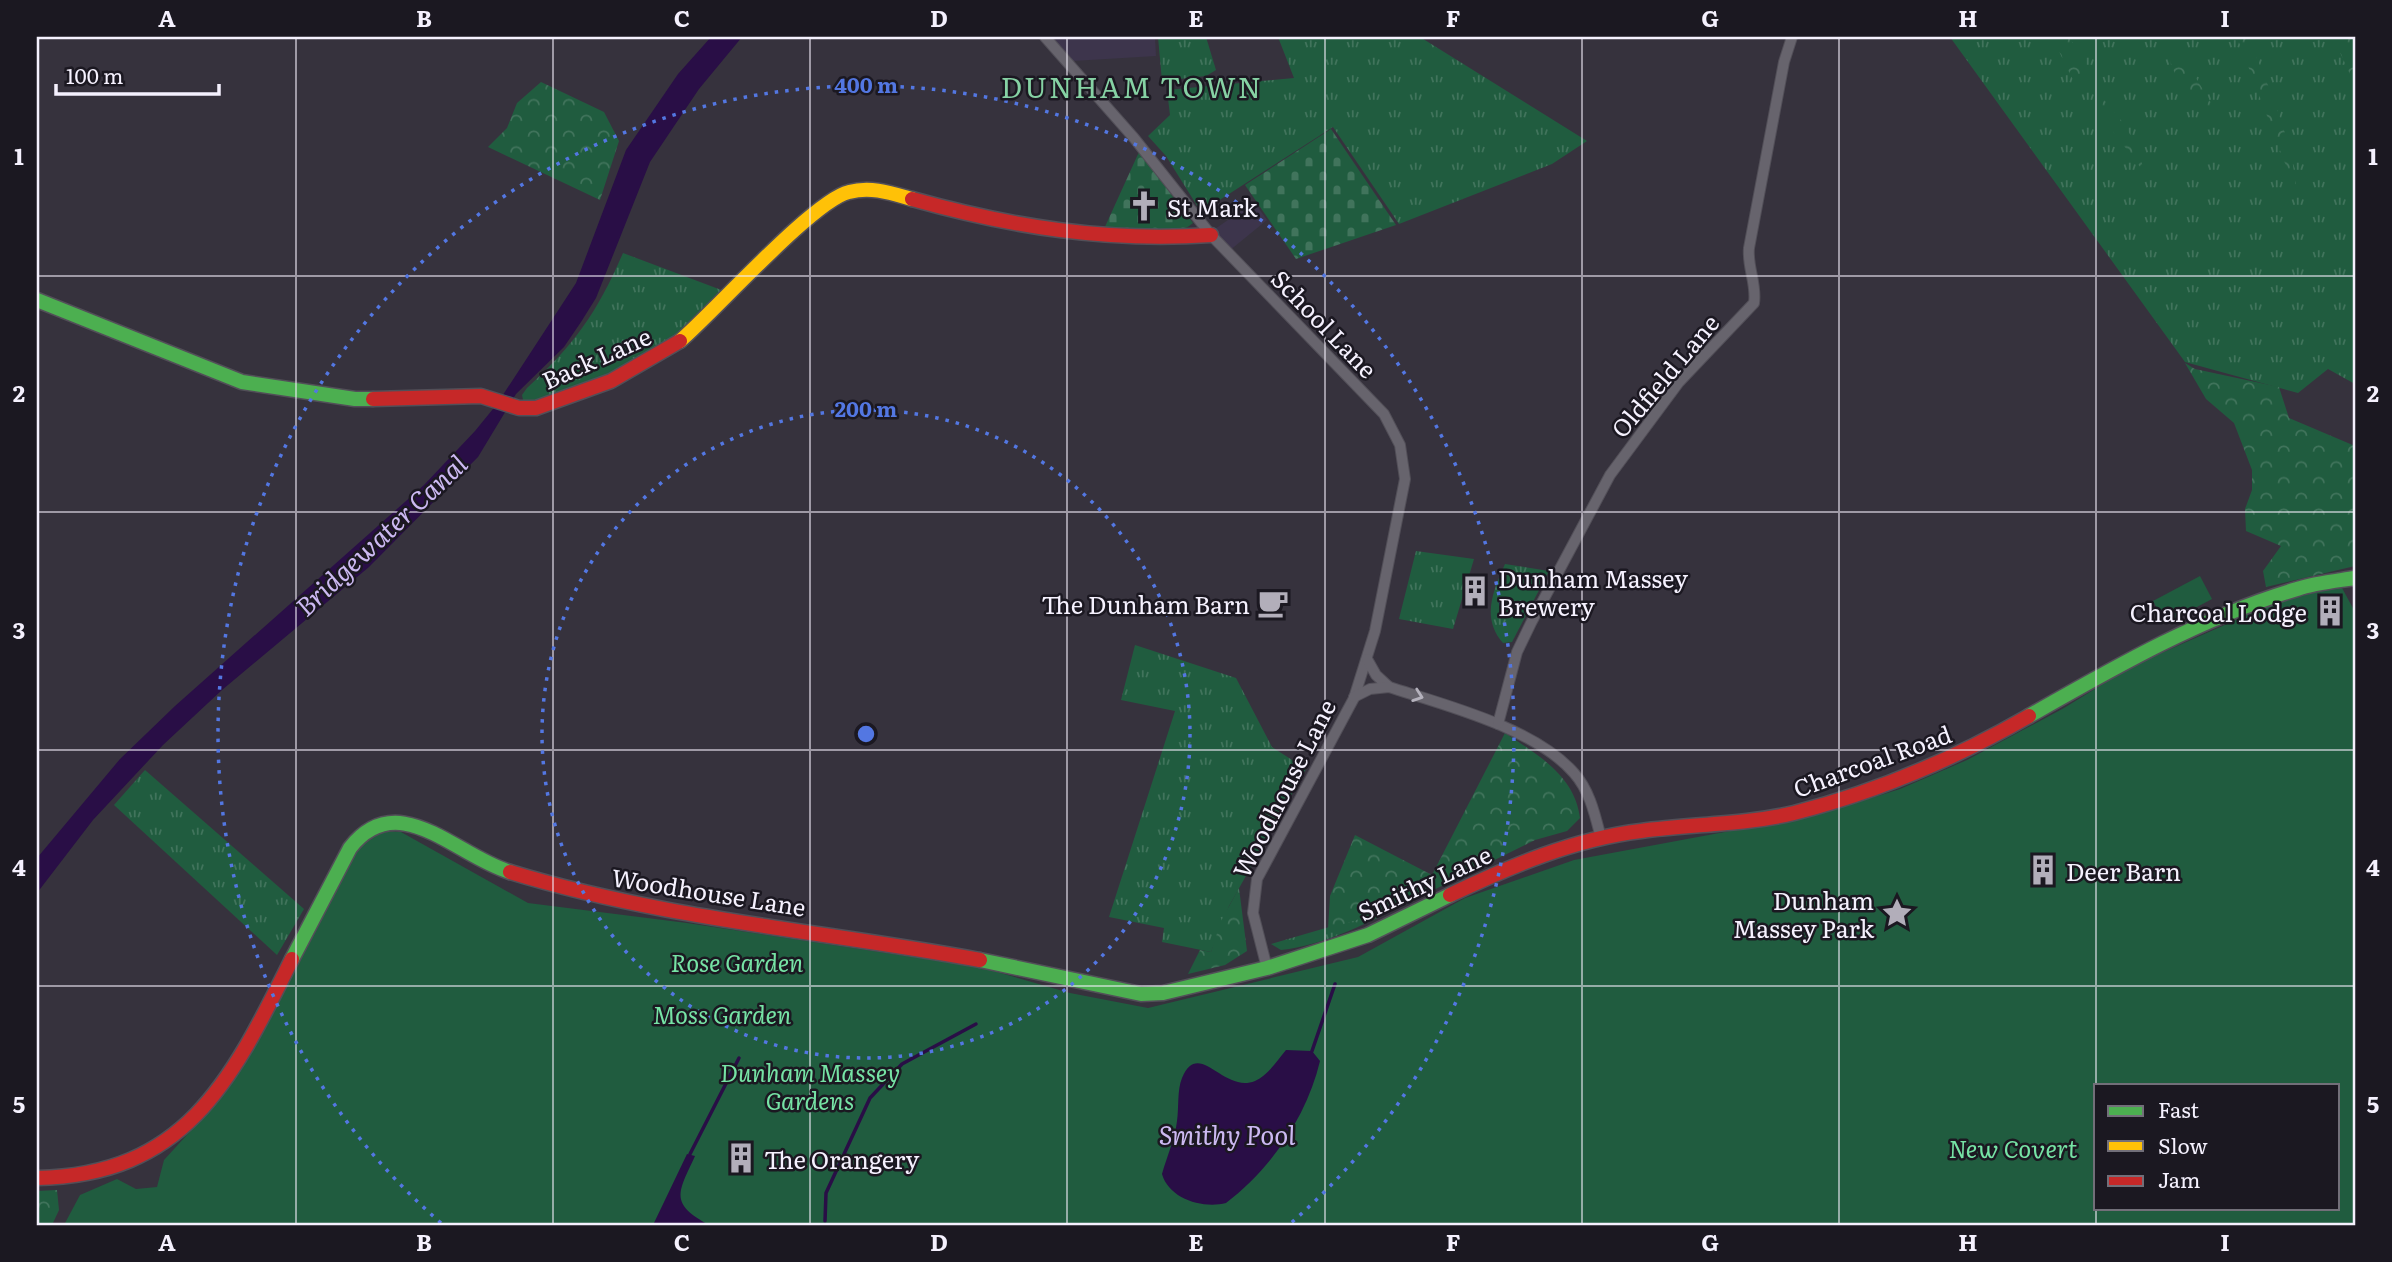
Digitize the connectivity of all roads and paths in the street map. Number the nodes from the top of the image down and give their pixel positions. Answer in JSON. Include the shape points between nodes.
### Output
{"nodes":[{"id":1,"x":1792,"y":37,"type":"edge"},
{"id":2,"x":1049,"y":39,"type":"edge"},
{"id":3,"x":1212,"y":235,"type":"junction"},
{"id":4,"x":37,"y":300,"type":"edge"},
{"id":5,"x":2355,"y":578,"type":"edge"},
{"id":6,"x":1367,"y":659,"type":"junction"},
{"id":7,"x":1389,"y":687,"type":"junction"},
{"id":8,"x":1354,"y":698,"type":"junction"},
{"id":9,"x":1498,"y":724,"type":"junction"},
{"id":10,"x":1601,"y":838,"type":"junction"},
{"id":11,"x":1267,"y":968,"type":"junction"},
{"id":12,"x":37,"y":1178,"type":"edge"}],
"edges":[{"from":1,"to":9,"type":"street","name":"Oldfield Lane","via":[[1749,248],[1754,303],[1679,382],[1610,475],[1517,652]]},
{"from":2,"to":3,"type":"street","name":"School Lane"},
{"from":3,"to":4,"type":"main road","name":"Back Lane","via":[[1151,238],[1046,233],[889,192],[846,192],[812,215],[671,348],[575,396],[536,408],[513,407],[487,397],[355,399],[242,382]]},
{"from":3,"to":6,"type":"street","name":"School Lane","via":[[1384,414],[1400,445],[1403,498]]},
{"from":5,"to":10,"type":"main road","name":"Charcoal Road","via":[[2299,588],[2243,608],[2127,660],[2027,719],[1948,758],[1850,796],[1752,820]]},
{"from":6,"to":7,"type":"street"},
{"from":6,"to":8,"type":"street","name":"School Lane"},
{"from":7,"to":8,"type":"street","via":[[1370,689]]},
{"from":7,"to":9,"type":"street","one_way":true},
{"from":8,"to":11,"type":"street","name":"Woodhouse Lane","via":[[1257,879],[1253,913]]},
{"from":9,"to":10,"type":"street","via":[[1555,756],[1576,775],[1589,797]]},
{"from":10,"to":11,"type":"main road","name":"Smithy Lane","via":[[1508,867],[1368,935]]},
{"from":11,"to":12,"type":"main road","name":"Woodhouse Lane","via":[[1202,986],[1141,994],[863,938],[708,918],[579,892],[500,869],[410,822],[388,821],[372,827],[350,848],[234,1063],[179,1133],[113,1169]]}]}
